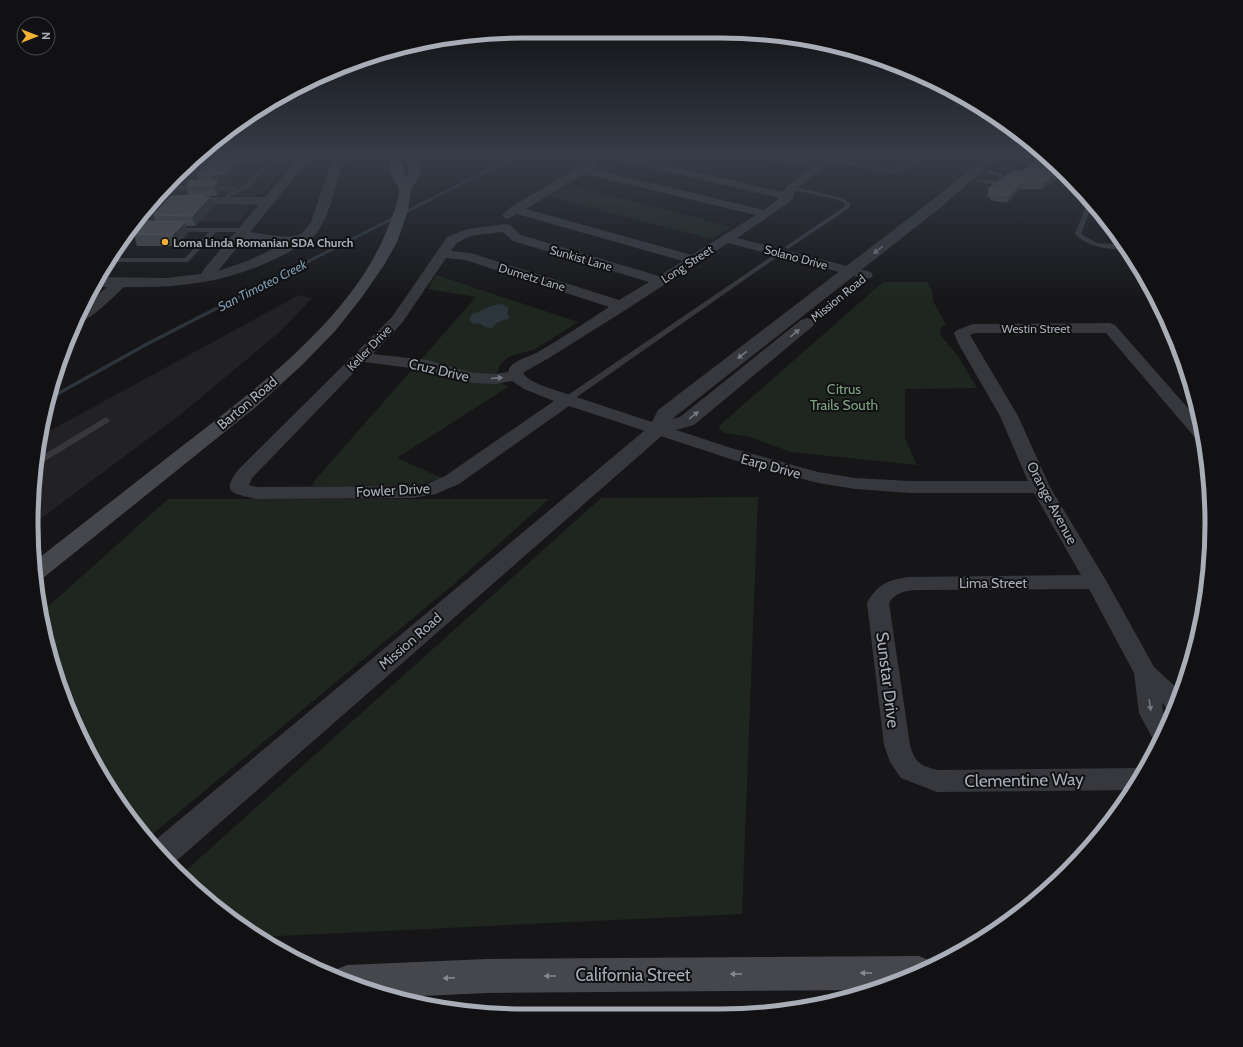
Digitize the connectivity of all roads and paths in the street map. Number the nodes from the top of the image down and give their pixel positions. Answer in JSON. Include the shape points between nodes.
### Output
{"nodes":[{"id":1,"x":268,"y":204,"type":"edge"},
{"id":2,"x":324,"y":204,"type":"edge"},
{"id":3,"x":402,"y":204,"type":"edge"},
{"id":4,"x":525,"y":204,"type":"edge"},
{"id":5,"x":724,"y":204,"type":"edge"},
{"id":6,"x":780,"y":204,"type":"edge"},
{"id":7,"x":848,"y":204,"type":"edge"},
{"id":8,"x":937,"y":204,"type":"edge"},
{"id":9,"x":949,"y":204,"type":"edge"},
{"id":10,"x":1089,"y":208,"type":"edge"},
{"id":11,"x":515,"y":210,"type":"junction"},
{"id":12,"x":766,"y":214,"type":"junction"},
{"id":13,"x":506,"y":228,"type":"junction"},
{"id":14,"x":137,"y":229,"type":"edge"},
{"id":15,"x":162,"y":230,"type":"edge"},
{"id":16,"x":170,"y":230,"type":"edge"},
{"id":17,"x":214,"y":230,"type":"junction"},
{"id":18,"x":244,"y":232,"type":"junction"},
{"id":19,"x":730,"y":236,"type":"junction"},
{"id":20,"x":302,"y":239,"type":"junction"},
{"id":21,"x":1118,"y":247,"type":"edge"},
{"id":22,"x":784,"y":250,"type":"junction"},
{"id":23,"x":442,"y":254,"type":"junction"},
{"id":24,"x":116,"y":260,"type":"edge"},
{"id":25,"x":694,"y":260,"type":"junction"},
{"id":26,"x":862,"y":270,"type":"junction"},
{"id":27,"x":208,"y":278,"type":"junction"},
{"id":28,"x":661,"y":281,"type":"junction"},
{"id":29,"x":102,"y":282,"type":"edge"},
{"id":30,"x":121,"y":282,"type":"junction"},
{"id":31,"x":622,"y":306,"type":"junction"},
{"id":32,"x":87,"y":311,"type":"edge"},
{"id":33,"x":962,"y":333,"type":"joint"},
{"id":34,"x":362,"y":357,"type":"junction"},
{"id":35,"x":516,"y":376,"type":"junction"},
{"id":36,"x":568,"y":399,"type":"junction"},
{"id":37,"x":106,"y":420,"type":"dead end"},
{"id":38,"x":1196,"y":427,"type":"edge"},
{"id":39,"x":658,"y":429,"type":"junction"},
{"id":40,"x":42,"y":460,"type":"edge"},
{"id":41,"x":1040,"y":487,"type":"junction"},
{"id":42,"x":240,"y":488,"type":"joint"},
{"id":43,"x":40,"y":569,"type":"edge"},
{"id":44,"x":1096,"y":582,"type":"junction"},
{"id":45,"x":890,"y":588,"type":"joint"},
{"id":46,"x":1146,"y":672,"type":"junction"},
{"id":47,"x":1172,"y":698,"type":"edge"},
{"id":48,"x":1160,"y":728,"type":"edge"},
{"id":49,"x":910,"y":773,"type":"joint"},
{"id":50,"x":1132,"y":779,"type":"edge"},
{"id":51,"x":164,"y":851,"type":"edge"},
{"id":52,"x":902,"y":973,"type":"edge"},
{"id":53,"x":365,"y":982,"type":"edge"}],
"edges":[{"from":1,"to":18,"type":"street"},
{"from":2,"to":20,"type":"street","via":[[318,222]]},
{"from":3,"to":43,"type":"main road","name":"Barton Road","via":[[390,242],[377,265],[330,327],[250,402]]},
{"from":4,"to":11,"type":"street"},
{"from":5,"to":12,"type":"street"},
{"from":6,"to":12,"type":"street","name":"Long Street"},
{"from":7,"to":22,"type":"lane"},
{"from":8,"to":26,"type":"street","name":"Mission Road","one_way":true},
{"from":9,"to":26,"type":"street","name":"Mission Road"},
{"from":10,"to":21,"type":"lane","via":[[1078,234],[1084,241],[1099,246]]},
{"from":11,"to":13,"type":"street","via":[[505,219]]},
{"from":11,"to":25,"type":"street"},
{"from":12,"to":19,"type":"street","name":"Long Street"},
{"from":13,"to":23,"type":"street","name":"Keller Drive","via":[[460,235],[452,240]]},
{"from":13,"to":28,"type":"street","name":"Sunkist Lane","via":[[528,242]]},
{"from":14,"to":15,"type":"lane"},
{"from":16,"to":17,"type":"lane"},
{"from":17,"to":18,"type":"lane"},
{"from":17,"to":24,"type":"lane","via":[[187,260]]},
{"from":18,"to":20,"type":"street","via":[[264,239]]},
{"from":18,"to":27,"type":"street","via":[[210,272]]},
{"from":19,"to":22,"type":"street","name":"Solano Drive"},
{"from":19,"to":25,"type":"street","name":"Long Street"},
{"from":20,"to":27,"type":"street","via":[[258,262]]},
{"from":22,"to":26,"type":"street","name":"Solano Drive"},
{"from":22,"to":36,"type":"lane"},
{"from":23,"to":31,"type":"street","name":"Dumetz Lane","via":[[466,256]]},
{"from":23,"to":34,"type":"street","name":"Keller Drive","via":[[397,320]]},
{"from":25,"to":28,"type":"street","name":"Long Street"},
{"from":26,"to":39,"type":"street","name":"Mission Road","one_way":true,"via":[[665,414]]},
{"from":39,"to":26,"type":"street","name":"Mission Road","one_way":true,"via":[[687,421],[819,314]]},
{"from":27,"to":30,"type":"street","via":[[187,281]]},
{"from":28,"to":31,"type":"street","name":"Long Street"},
{"from":29,"to":30,"type":"street"},
{"from":30,"to":32,"type":"street"},
{"from":31,"to":35,"type":"street","name":"Long Street","via":[[519,367]]},
{"from":33,"to":38,"type":"street","name":"Westin Street","via":[[973,329],[1110,328]]},
{"from":33,"to":41,"type":"street","name":"Orange Avenue","via":[[1009,416]]},
{"from":34,"to":35,"type":"street","name":"Cruz Drive","one_way":true,"via":[[427,365],[472,378]]},
{"from":34,"to":42,"type":"street","name":"Keller Drive","via":[[245,474],[239,482]]},
{"from":35,"to":36,"type":"street","name":"Earp Drive","via":[[525,384]]},
{"from":36,"to":39,"type":"street","name":"Earp Drive"},
{"from":36,"to":42,"type":"street","name":"Fowler Drive","via":[[452,480],[429,490],[256,493]]},
{"from":37,"to":40,"type":"lane"},
{"from":39,"to":41,"type":"street","name":"Earp Drive","via":[[783,471],[851,484]]},
{"from":39,"to":51,"type":"street","name":"Mission Road"},
{"from":41,"to":44,"type":"street","name":"Orange Avenue"},
{"from":44,"to":45,"type":"street","name":"Lima Street","via":[[915,583]]},
{"from":44,"to":46,"type":"street","name":"Orange Avenue"},
{"from":45,"to":49,"type":"street","name":"Sunstar Drive","via":[[882,595],[878,604],[897,745],[900,760]]},
{"from":46,"to":47,"type":"street","name":"Orange Avenue"},
{"from":46,"to":48,"type":"street","name":"Orange Avenue","one_way":true,"via":[[1151,713]]},
{"from":49,"to":50,"type":"street","name":"Clementine Way","via":[[937,781]]},
{"from":52,"to":53,"type":"main road","name":"California Street","one_way":true,"via":[[488,976]]}]}
